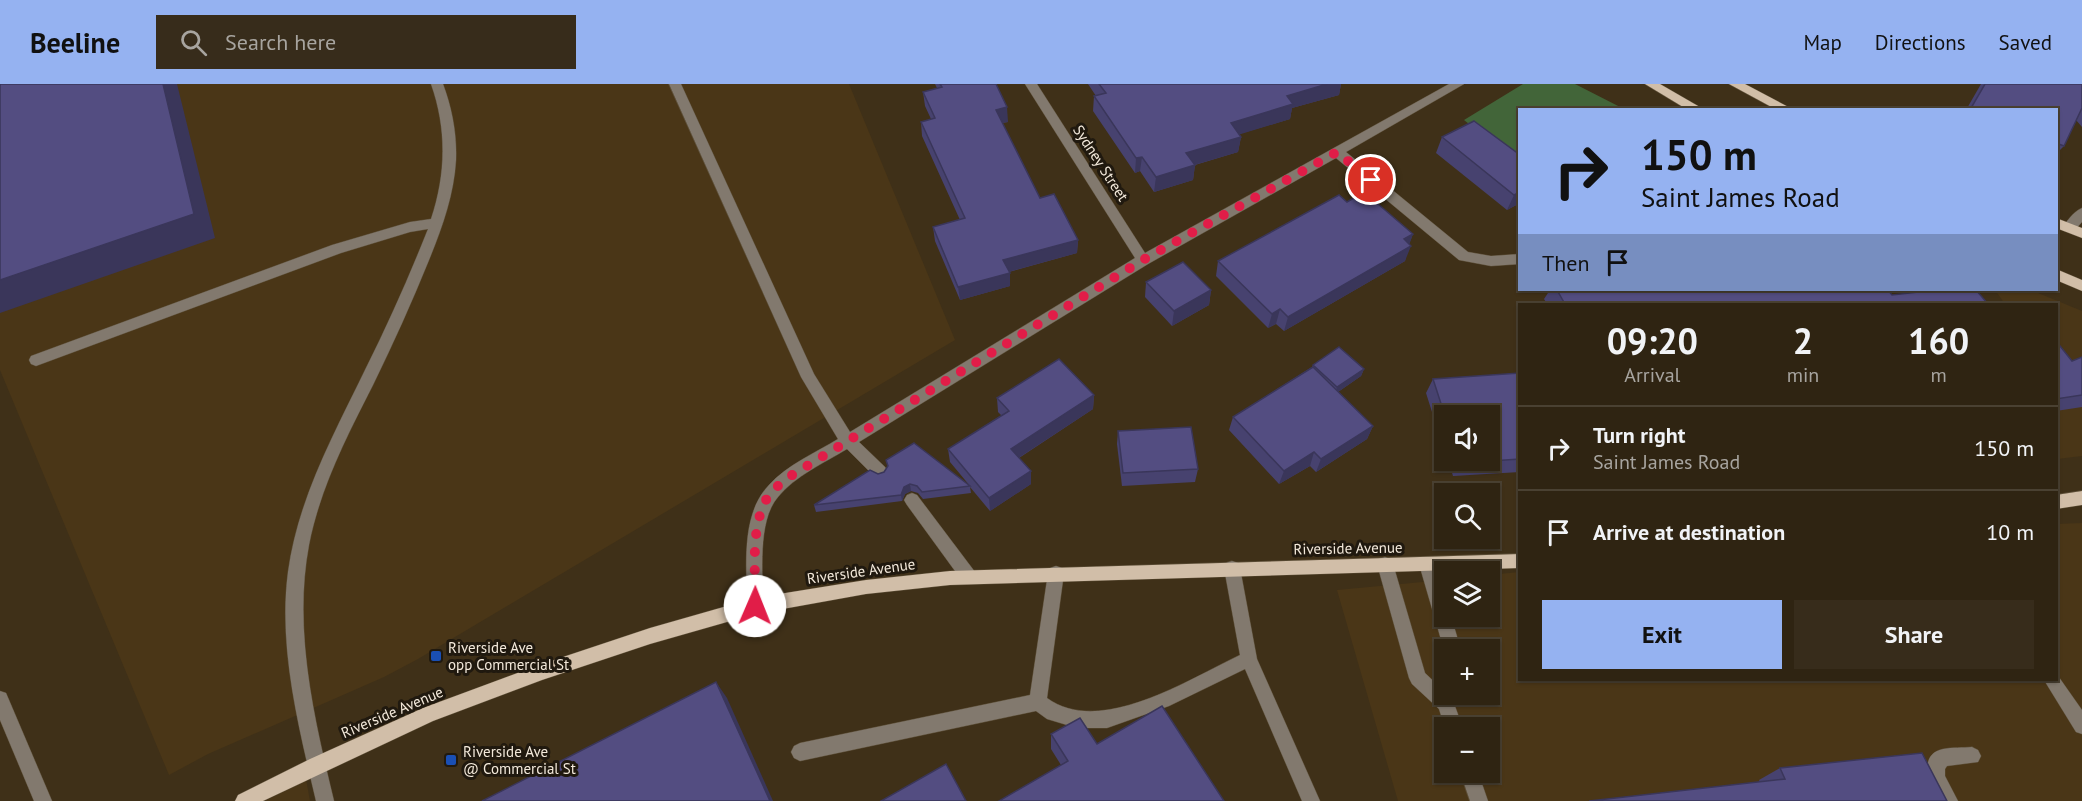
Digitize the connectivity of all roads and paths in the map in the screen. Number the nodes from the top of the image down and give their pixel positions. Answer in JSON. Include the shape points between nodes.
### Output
{"nodes":[{"id":1,"x":437,"y":84,"type":"edge"},
{"id":2,"x":675,"y":84,"type":"edge"},
{"id":3,"x":1031,"y":84,"type":"edge"},
{"id":4,"x":1458,"y":84,"type":"edge"},
{"id":5,"x":1651,"y":84,"type":"edge"},
{"id":6,"x":1735,"y":84,"type":"edge"},
{"id":7,"x":1695,"y":108,"type":"edge"},
{"id":8,"x":1784,"y":108,"type":"edge"},
{"id":9,"x":1337,"y":152,"type":"junction"},
{"id":10,"x":2082,"y":213,"type":"edge"},
{"id":11,"x":437,"y":223,"type":"junction"},
{"id":12,"x":2069,"y":228,"type":"edge"},
{"id":13,"x":1518,"y":258,"type":"edge"},
{"id":14,"x":1143,"y":260,"type":"junction"},
{"id":15,"x":2058,"y":275,"type":"edge"},
{"id":16,"x":2082,"y":286,"type":"edge"},
{"id":17,"x":36,"y":360,"type":"dead end"},
{"id":18,"x":847,"y":440,"type":"junction"},
{"id":19,"x":880,"y":472,"type":"edge"},
{"id":20,"x":2082,"y":498,"type":"edge"},
{"id":21,"x":912,"y":500,"type":"dead end"},
{"id":22,"x":2058,"y":502,"type":"edge"},
{"id":23,"x":1518,"y":561,"type":"edge"},
{"id":24,"x":1385,"y":564,"type":"junction"},
{"id":25,"x":1427,"y":564,"type":"junction"},
{"id":26,"x":1232,"y":568,"type":"junction"},
{"id":27,"x":1056,"y":573,"type":"junction"},
{"id":28,"x":969,"y":577,"type":"junction"},
{"id":29,"x":755,"y":606,"type":"junction"},
{"id":30,"x":1450,"y":639,"type":"edge"},
{"id":31,"x":1249,"y":659,"type":"junction"},
{"id":32,"x":2054,"y":681,"type":"edge"},
{"id":33,"x":1434,"y":689,"type":"edge"},
{"id":34,"x":0,"y":699,"type":"edge"},
{"id":35,"x":1038,"y":702,"type":"junction"},
{"id":36,"x":2082,"y":726,"type":"edge"},
{"id":37,"x":800,"y":752,"type":"dead end"},
{"id":38,"x":1972,"y":756,"type":"dead end"},
{"id":39,"x":316,"y":765,"type":"junction"},
{"id":40,"x":1473,"y":783,"type":"edge"},
{"id":41,"x":43,"y":801,"type":"edge"},
{"id":42,"x":244,"y":801,"type":"edge"},
{"id":43,"x":325,"y":801,"type":"edge"},
{"id":44,"x":1311,"y":801,"type":"edge"},
{"id":45,"x":1479,"y":801,"type":"edge"},
{"id":46,"x":1948,"y":801,"type":"edge"}],
"edges":[{"from":1,"to":11,"type":"street","via":[[450,155]]},
{"from":2,"to":18,"type":"street","via":[[808,377]]},
{"from":3,"to":14,"type":"street","name":"Sydney Street"},
{"from":4,"to":9,"type":"street"},
{"from":5,"to":7,"type":"main road"},
{"from":6,"to":8,"type":"main road"},
{"from":9,"to":13,"type":"street","via":[[1464,256],[1491,261]]},
{"from":9,"to":14,"type":"street"},
{"from":10,"to":12,"type":"street"},
{"from":11,"to":17,"type":"street","via":[[347,245]]},
{"from":11,"to":39,"type":"street","via":[[411,291],[321,477],[300,546],[296,649]]},
{"from":14,"to":18,"type":"street"},
{"from":15,"to":16,"type":"main road"},
{"from":18,"to":19,"type":"street"},
{"from":18,"to":29,"type":"street","via":[[789,477],[766,501],[757,534]]},
{"from":20,"to":22,"type":"main road"},
{"from":21,"to":28,"type":"street"},
{"from":23,"to":25,"type":"main road","name":"Riverside Avenue"},
{"from":24,"to":25,"type":"main road","name":"Riverside Avenue"},
{"from":24,"to":26,"type":"main road","name":"Riverside Avenue"},
{"from":24,"to":33,"type":"street","via":[[1418,678]]},
{"from":25,"to":30,"type":"street"},
{"from":26,"to":27,"type":"main road","name":"Riverside Avenue"},
{"from":26,"to":31,"type":"street"},
{"from":27,"to":28,"type":"main road","name":"Riverside Avenue"},
{"from":27,"to":35,"type":"street"},
{"from":28,"to":29,"type":"main road","name":"Riverside Avenue","via":[[867,587]]},
{"from":29,"to":39,"type":"main road","name":"Riverside Avenue","via":[[542,672],[429,714]]},
{"from":31,"to":35,"type":"street","via":[[1162,700],[1107,720],[1077,720],[1053,713]]},
{"from":31,"to":44,"type":"street"},
{"from":32,"to":36,"type":"street"},
{"from":34,"to":41,"type":"street"},
{"from":35,"to":37,"type":"street"},
{"from":38,"to":46,"type":"street","via":[[1943,758],[1936,766],[1936,778]]},
{"from":39,"to":42,"type":"main road","name":"Riverside Avenue"},
{"from":39,"to":43,"type":"street"},
{"from":40,"to":45,"type":"street"}]}
